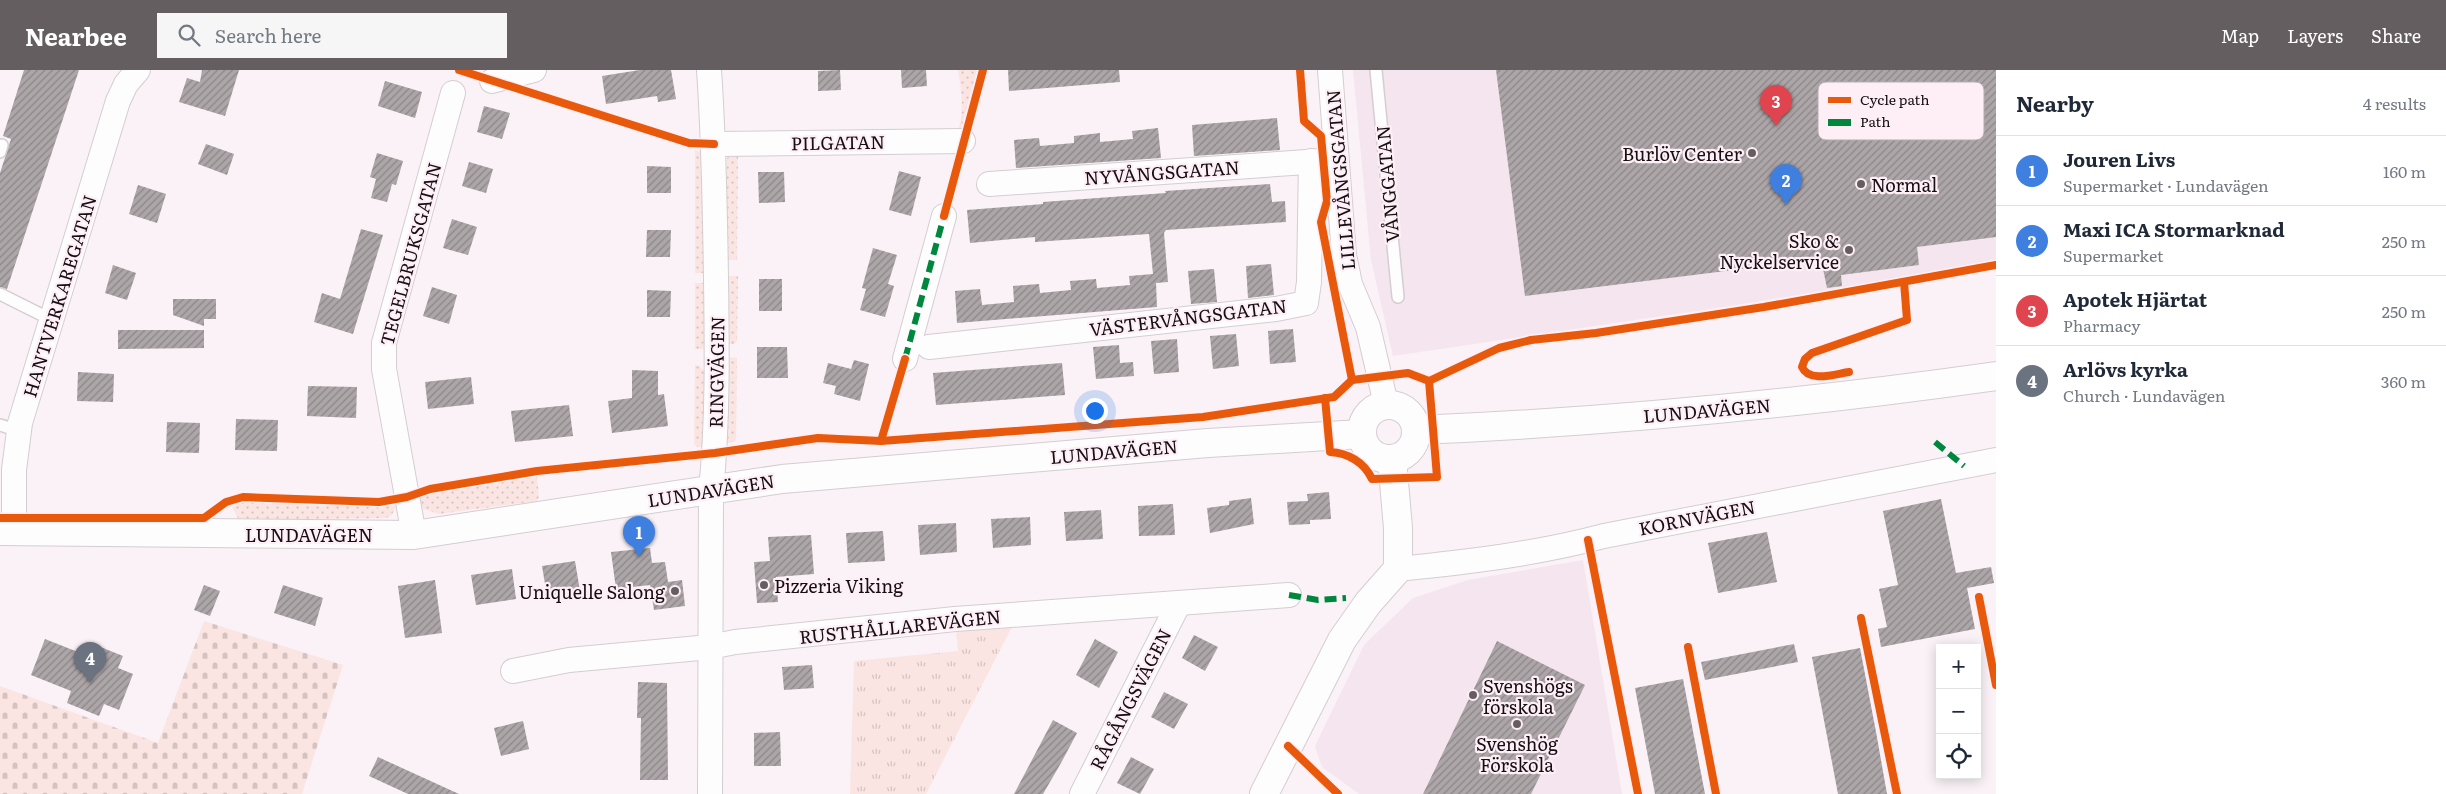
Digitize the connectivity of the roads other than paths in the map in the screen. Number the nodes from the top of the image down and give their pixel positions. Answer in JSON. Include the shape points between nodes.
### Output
{"nodes":[{"id":1,"x":138,"y":70,"type":"edge"},
{"id":2,"x":534,"y":70,"type":"edge"},
{"id":3,"x":709,"y":70,"type":"edge"},
{"id":4,"x":1330,"y":70,"type":"edge"},
{"id":5,"x":1376,"y":70,"type":"edge"},
{"id":6,"x":492,"y":80,"type":"dead end"},
{"id":7,"x":453,"y":93,"type":"dead end"},
{"id":8,"x":963,"y":141,"type":"dead end"},
{"id":9,"x":714,"y":144,"type":"junction"},
{"id":10,"x":1336,"y":160,"type":"junction"},
{"id":11,"x":1311,"y":161,"type":"junction"},
{"id":12,"x":989,"y":184,"type":"dead end"},
{"id":13,"x":944,"y":216,"type":"dead end"},
{"id":14,"x":0,"y":294,"type":"edge"},
{"id":15,"x":1398,"y":297,"type":"dead end"},
{"id":16,"x":52,"y":320,"type":"junction"},
{"id":17,"x":929,"y":347,"type":"dead end"},
{"id":18,"x":905,"y":359,"type":"dead end"},
{"id":19,"x":1996,"y":376,"type":"edge"},
{"id":20,"x":1386,"y":404,"type":"junction"},
{"id":21,"x":10,"y":428,"type":"edge"},
{"id":22,"x":1417,"y":430,"type":"junction"},
{"id":23,"x":1362,"y":434,"type":"junction"},
{"id":24,"x":1392,"y":459,"type":"junction"},
{"id":25,"x":1996,"y":460,"type":"edge"},
{"id":26,"x":711,"y":491,"type":"junction"},
{"id":27,"x":7,"y":531,"type":"edge"},
{"id":28,"x":414,"y":535,"type":"junction"},
{"id":29,"x":1398,"y":568,"type":"junction"},
{"id":30,"x":1289,"y":595,"type":"dead end"},
{"id":31,"x":1179,"y":604,"type":"junction"},
{"id":32,"x":710,"y":647,"type":"junction"},
{"id":33,"x":512,"y":670,"type":"dead end"},
{"id":34,"x":710,"y":794,"type":"edge"},
{"id":35,"x":1082,"y":794,"type":"edge"},
{"id":36,"x":1264,"y":794,"type":"edge"}],
"edges":[{"from":1,"to":16,"type":"street","name":"HANTVERKAREGATAN","via":[[118,100]]},
{"from":2,"to":6,"type":"street"},
{"from":3,"to":9,"type":"street","name":"RINGVÄGEN"},
{"from":4,"to":10,"type":"street","name":"LILLEVÅNGSGATAN"},
{"from":5,"to":15,"type":"lane","name":"VÅNGGATAN"},
{"from":7,"to":28,"type":"street","name":"TEGELBRUKSGATAN","via":[[384,343],[384,369]]},
{"from":8,"to":9,"type":"street","name":"PILGATAN"},
{"from":9,"to":26,"type":"street","name":"RINGVÄGEN","via":[[717,339]]},
{"from":10,"to":11,"type":"street","name":"NYVÅNGSGATAN"},
{"from":10,"to":20,"type":"street","name":"LILLEVÅNGSGATAN","via":[[1344,256],[1350,284],[1368,327]]},
{"from":11,"to":12,"type":"street","name":"NYVÅNGSGATAN"},
{"from":11,"to":17,"type":"street","name":"VÄSTERVÅNGSGATAN","via":[[1306,303]]},
{"from":13,"to":18,"type":"street"},
{"from":14,"to":16,"type":"lane"},
{"from":16,"to":21,"type":"street","name":"HANTVERKAREGATAN"},
{"from":19,"to":22,"type":"main road","name":"LUNDAVÄGEN","via":[[1717,411]]},
{"from":20,"to":22,"type":"main road","via":[[1403,408],[1410,414]]},
{"from":20,"to":23,"type":"main road","via":[[1371,411],[1362,426]]},
{"from":21,"to":27,"type":"street","name":"HANTVERKAREGATAN","via":[[14,470]]},
{"from":22,"to":24,"type":"main road","via":[[1410,449]]},
{"from":23,"to":24,"type":"main road","via":[[1372,453]]},
{"from":23,"to":26,"type":"main road","name":"LUNDAVÄGEN","via":[[1199,444],[782,479]]},
{"from":24,"to":29,"type":"main road"},
{"from":25,"to":29,"type":"street","name":"KORNVÄGEN","via":[[1540,551],[1470,562]]},
{"from":26,"to":28,"type":"main road","name":"LUNDAVÄGEN"},
{"from":26,"to":32,"type":"street","name":"RINGVÄGEN"},
{"from":27,"to":28,"type":"main road","name":"LUNDAVÄGEN"},
{"from":29,"to":36,"type":"main road","via":[[1342,640]]},
{"from":30,"to":31,"type":"street","name":"RUSTHÅLLAREVÄGEN"},
{"from":31,"to":32,"type":"street","name":"RUSTHÅLLAREVÄGEN","via":[[955,619]]},
{"from":31,"to":35,"type":"street","name":"RÅGÅNGSVÄGEN"},
{"from":32,"to":33,"type":"street","name":"RUSTHÅLLAREVÄGEN","via":[[569,660]]},
{"from":32,"to":34,"type":"street","name":"RINGVÄGEN"}]}
